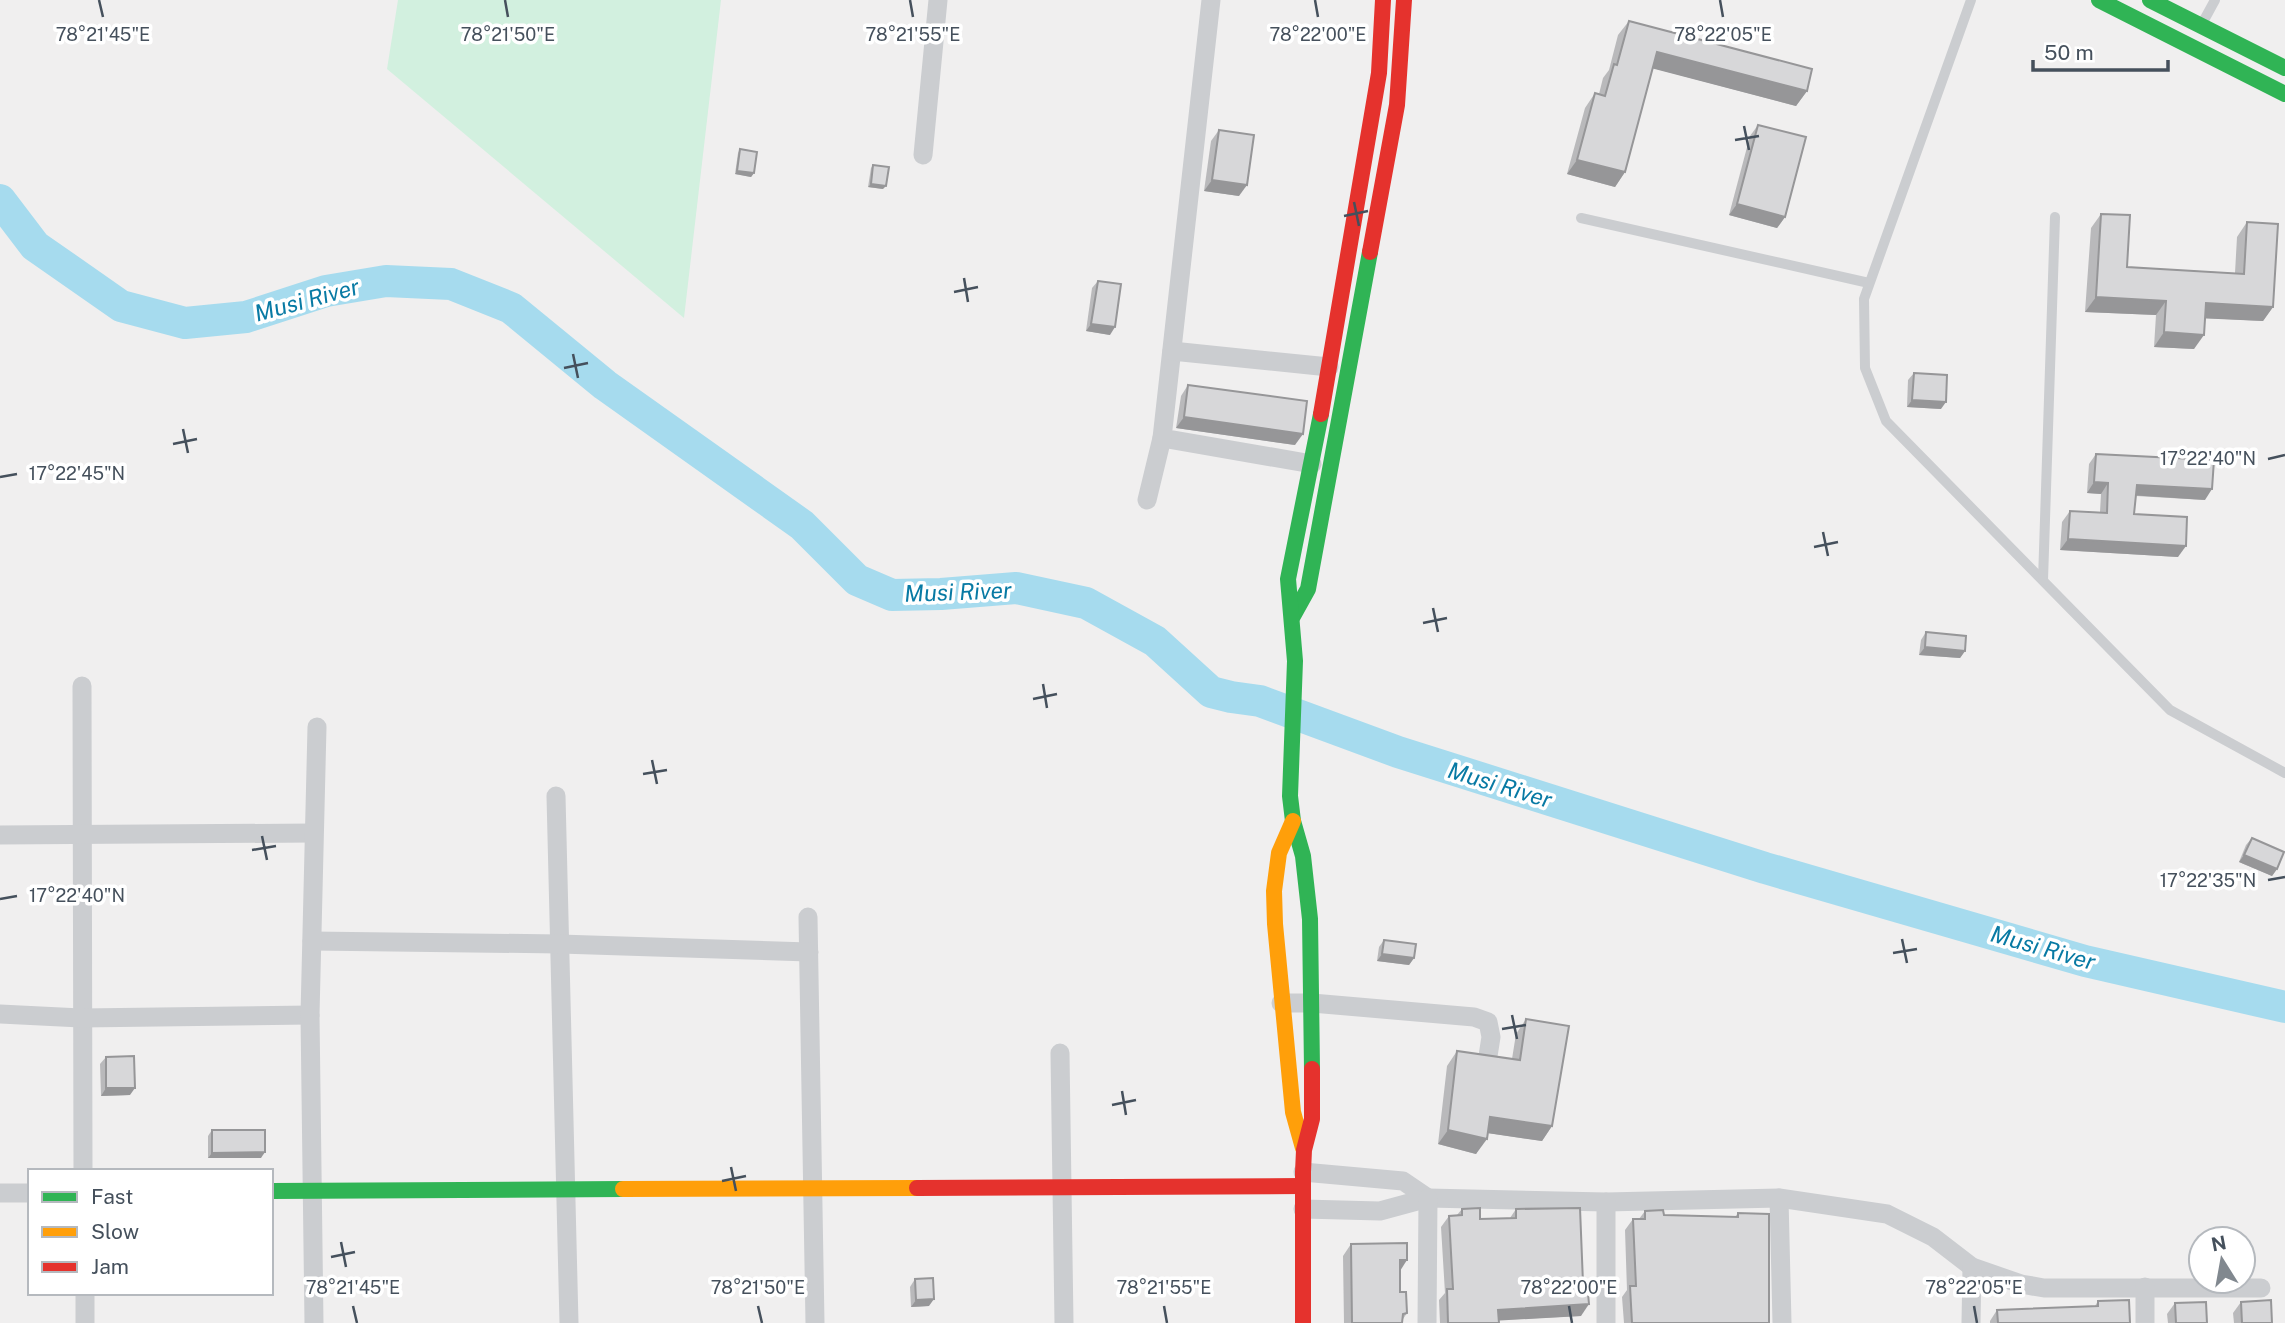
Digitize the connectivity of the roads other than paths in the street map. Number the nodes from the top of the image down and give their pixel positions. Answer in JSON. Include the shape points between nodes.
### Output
{"nodes":[{"id":1,"x":938,"y":0,"type":"edge"},
{"id":2,"x":1211,"y":0,"type":"edge"},
{"id":3,"x":1383,"y":0,"type":"edge"},
{"id":4,"x":1404,"y":0,"type":"edge"},
{"id":5,"x":1971,"y":0,"type":"edge"},
{"id":6,"x":2099,"y":0,"type":"edge"},
{"id":7,"x":2150,"y":0,"type":"edge"},
{"id":8,"x":2215,"y":0,"type":"edge"},
{"id":9,"x":2201,"y":26,"type":"junction"},
{"id":10,"x":1379,"y":67,"type":"junction"},
{"id":11,"x":2285,"y":68,"type":"edge"},
{"id":12,"x":1399,"y":72,"type":"junction"},
{"id":13,"x":2285,"y":94,"type":"edge"},
{"id":14,"x":923,"y":155,"type":"dead end"},
{"id":15,"x":1359,"y":196,"type":"junction"},
{"id":16,"x":1379,"y":201,"type":"junction"},
{"id":17,"x":2055,"y":217,"type":"dead end"},
{"id":18,"x":1581,"y":218,"type":"dead end"},
{"id":19,"x":1347,"y":264,"type":"junction"},
{"id":20,"x":1365,"y":271,"type":"junction"},
{"id":21,"x":1869,"y":283,"type":"junction"},
{"id":22,"x":1172,"y":351,"type":"junction"},
{"id":23,"x":1329,"y":368,"type":"junction"},
{"id":24,"x":1162,"y":438,"type":"junction"},
{"id":25,"x":1312,"y":464,"type":"junction"},
{"id":26,"x":1147,"y":500,"type":"dead end"},
{"id":27,"x":2043,"y":580,"type":"junction"},
{"id":28,"x":1293,"y":616,"type":"junction"},
{"id":29,"x":82,"y":686,"type":"dead end"},
{"id":30,"x":317,"y":727,"type":"dead end"},
{"id":31,"x":2285,"y":774,"type":"edge"},
{"id":32,"x":556,"y":796,"type":"dead end"},
{"id":33,"x":1293,"y":821,"type":"junction"},
{"id":34,"x":313,"y":834,"type":"junction"},
{"id":35,"x":0,"y":835,"type":"edge"},
{"id":36,"x":81,"y":835,"type":"junction"},
{"id":37,"x":808,"y":917,"type":"dead end"},
{"id":38,"x":312,"y":941,"type":"junction"},
{"id":39,"x":560,"y":944,"type":"junction"},
{"id":40,"x":809,"y":952,"type":"junction"},
{"id":41,"x":1281,"y":1003,"type":"junction"},
{"id":42,"x":1312,"y":1003,"type":"junction"},
{"id":43,"x":0,"y":1014,"type":"edge"},
{"id":44,"x":310,"y":1015,"type":"junction"},
{"id":45,"x":81,"y":1018,"type":"junction"},
{"id":46,"x":1060,"y":1052,"type":"dead end"},
{"id":47,"x":1488,"y":1056,"type":"edge"},
{"id":48,"x":1304,"y":1150,"type":"junction"},
{"id":49,"x":83,"y":1169,"type":"edge"},
{"id":50,"x":1303,"y":1179,"type":"junction"},
{"id":51,"x":1062,"y":1187,"type":"junction"},
{"id":52,"x":813,"y":1188,"type":"junction"},
{"id":53,"x":566,"y":1190,"type":"junction"},
{"id":54,"x":273,"y":1191,"type":"edge"},
{"id":55,"x":312,"y":1191,"type":"junction"},
{"id":56,"x":0,"y":1193,"type":"edge"},
{"id":57,"x":28,"y":1193,"type":"edge"},
{"id":58,"x":1429,"y":1198,"type":"junction"},
{"id":59,"x":1779,"y":1198,"type":"junction"},
{"id":60,"x":1606,"y":1202,"type":"junction"},
{"id":61,"x":1303,"y":1209,"type":"junction"},
{"id":62,"x":1972,"y":1267,"type":"junction"},
{"id":63,"x":2145,"y":1287,"type":"junction"},
{"id":64,"x":2261,"y":1287,"type":"dead end"},
{"id":65,"x":85,"y":1295,"type":"edge"},
{"id":66,"x":85,"y":1323,"type":"edge"},
{"id":67,"x":314,"y":1323,"type":"edge"},
{"id":68,"x":569,"y":1323,"type":"edge"},
{"id":69,"x":815,"y":1323,"type":"edge"},
{"id":70,"x":1064,"y":1323,"type":"edge"},
{"id":71,"x":1303,"y":1323,"type":"edge"},
{"id":72,"x":1427,"y":1323,"type":"edge"},
{"id":73,"x":1606,"y":1323,"type":"edge"},
{"id":74,"x":1782,"y":1323,"type":"edge"},
{"id":75,"x":1971,"y":1323,"type":"edge"},
{"id":76,"x":2145,"y":1323,"type":"edge"}],
"edges":[{"from":1,"to":14,"type":"street"},
{"from":2,"to":22,"type":"street"},
{"from":3,"to":10,"type":"street"},
{"from":4,"to":12,"type":"street"},
{"from":5,"to":21,"type":"lane"},
{"from":6,"to":13,"type":"street"},
{"from":7,"to":9,"type":"street"},
{"from":8,"to":9,"type":"lane"},
{"from":9,"to":11,"type":"street"},
{"from":10,"to":12,"type":"street"},
{"from":10,"to":15,"type":"street"},
{"from":12,"to":16,"type":"street"},
{"from":15,"to":16,"type":"street"},
{"from":15,"to":19,"type":"street"},
{"from":16,"to":20,"type":"street"},
{"from":17,"to":27,"type":"lane"},
{"from":18,"to":21,"type":"lane"},
{"from":19,"to":20,"type":"street"},
{"from":19,"to":23,"type":"street"},
{"from":20,"to":28,"type":"street","via":[[1308,589]]},
{"from":21,"to":27,"type":"lane","via":[[1864,299],[1865,368],[1886,421]]},
{"from":22,"to":23,"type":"street"},
{"from":22,"to":24,"type":"street"},
{"from":23,"to":25,"type":"street"},
{"from":24,"to":25,"type":"street"},
{"from":24,"to":26,"type":"street"},
{"from":25,"to":28,"type":"street","via":[[1288,579]]},
{"from":27,"to":31,"type":"lane","via":[[2170,710]]},
{"from":28,"to":33,"type":"street"},
{"from":29,"to":36,"type":"street"},
{"from":30,"to":34,"type":"street"},
{"from":32,"to":39,"type":"street"},
{"from":33,"to":41,"type":"street","via":[[1279,853],[1274,891]]},
{"from":33,"to":42,"type":"street","via":[[1307,894]]},
{"from":34,"to":36,"type":"street"},
{"from":34,"to":38,"type":"street"},
{"from":35,"to":36,"type":"street"},
{"from":36,"to":45,"type":"street"},
{"from":37,"to":40,"type":"street"},
{"from":38,"to":39,"type":"street"},
{"from":38,"to":44,"type":"street"},
{"from":39,"to":40,"type":"street"},
{"from":39,"to":53,"type":"street"},
{"from":40,"to":52,"type":"street"},
{"from":41,"to":42,"type":"street"},
{"from":41,"to":48,"type":"street","via":[[1293,1112]]},
{"from":42,"to":47,"type":"street","via":[[1474,1017],[1488,1022]]},
{"from":42,"to":48,"type":"street","via":[[1312,1119]]},
{"from":43,"to":45,"type":"street"},
{"from":44,"to":45,"type":"street"},
{"from":44,"to":55,"type":"street"},
{"from":45,"to":49,"type":"street"},
{"from":46,"to":51,"type":"street"},
{"from":48,"to":50,"type":"street"},
{"from":50,"to":51,"type":"street"},
{"from":50,"to":58,"type":"street","via":[[1403,1181]]},
{"from":50,"to":61,"type":"street"},
{"from":51,"to":52,"type":"street"},
{"from":51,"to":70,"type":"street"},
{"from":52,"to":53,"type":"street"},
{"from":52,"to":69,"type":"street"},
{"from":53,"to":55,"type":"street"},
{"from":53,"to":68,"type":"street"},
{"from":54,"to":55,"type":"street"},
{"from":55,"to":67,"type":"street"},
{"from":56,"to":57,"type":"street"},
{"from":58,"to":60,"type":"street"},
{"from":58,"to":61,"type":"street","via":[[1380,1211]]},
{"from":58,"to":72,"type":"street"},
{"from":59,"to":60,"type":"street"},
{"from":59,"to":62,"type":"street","via":[[1887,1214],[1933,1237]]},
{"from":59,"to":74,"type":"street"},
{"from":60,"to":73,"type":"street"},
{"from":61,"to":71,"type":"street"},
{"from":62,"to":63,"type":"street","via":[[2044,1288]]},
{"from":62,"to":75,"type":"street"},
{"from":63,"to":64,"type":"street"},
{"from":63,"to":76,"type":"street"},
{"from":65,"to":66,"type":"street"}]}
